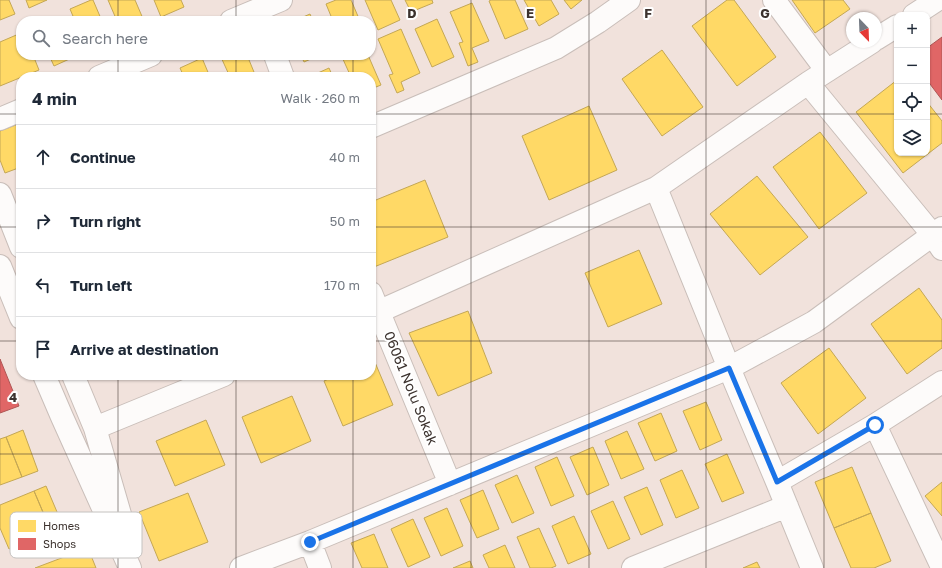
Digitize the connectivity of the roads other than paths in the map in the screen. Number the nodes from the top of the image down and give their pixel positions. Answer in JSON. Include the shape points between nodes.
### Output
{"nodes":[{"id":1,"x":281,"y":0,"type":"edge"},
{"id":2,"x":630,"y":0,"type":"edge"},
{"id":3,"x":774,"y":0,"type":"edge"},
{"id":4,"x":937,"y":0,"type":"edge"},
{"id":5,"x":259,"y":10,"type":"edge"},
{"id":6,"x":919,"y":12,"type":"edge"},
{"id":7,"x":244,"y":16,"type":"edge"},
{"id":8,"x":894,"y":28,"type":"edge"},
{"id":9,"x":882,"y":35,"type":"edge"},
{"id":10,"x":862,"y":48,"type":"edge"},
{"id":11,"x":139,"y":60,"type":"edge"},
{"id":12,"x":277,"y":60,"type":"edge"},
{"id":13,"x":827,"y":70,"type":"junction"},
{"id":14,"x":111,"y":72,"type":"edge"},
{"id":15,"x":281,"y":72,"type":"edge"},
{"id":16,"x":808,"y":83,"type":"junction"},
{"id":17,"x":16,"y":112,"type":"edge"},
{"id":18,"x":0,"y":119,"type":"edge"},
{"id":19,"x":376,"y":125,"type":"edge"},
{"id":20,"x":656,"y":188,"type":"junction"},
{"id":21,"x":0,"y":194,"type":"edge"},
{"id":22,"x":16,"y":234,"type":"edge"},
{"id":23,"x":939,"y":237,"type":"edge"},
{"id":24,"x":0,"y":266,"type":"edge"},
{"id":25,"x":376,"y":305,"type":"edge"},
{"id":26,"x":16,"y":306,"type":"edge"},
{"id":27,"x":376,"y":311,"type":"edge"},
{"id":28,"x":729,"y":368,"type":"junction"},
{"id":29,"x":46,"y":380,"type":"edge"},
{"id":30,"x":75,"y":380,"type":"edge"},
{"id":31,"x":212,"y":380,"type":"edge"},
{"id":32,"x":942,"y":382,"type":"edge"},
{"id":33,"x":875,"y":425,"type":"junction"},
{"id":34,"x":95,"y":428,"type":"junction"},
{"id":35,"x":777,"y":482,"type":"junction"},
{"id":36,"x":450,"y":484,"type":"junction"},
{"id":37,"x":787,"y":506,"type":"junction"},
{"id":38,"x":105,"y":512,"type":"edge"},
{"id":39,"x":120,"y":512,"type":"edge"},
{"id":40,"x":310,"y":542,"type":"junction"},
{"id":41,"x":125,"y":558,"type":"edge"},
{"id":42,"x":133,"y":558,"type":"edge"},
{"id":43,"x":942,"y":567,"type":"edge"},
{"id":44,"x":130,"y":568,"type":"edge"},
{"id":45,"x":136,"y":568,"type":"edge"},
{"id":46,"x":241,"y":568,"type":"edge"},
{"id":47,"x":320,"y":568,"type":"edge"},
{"id":48,"x":633,"y":568,"type":"edge"},
{"id":49,"x":812,"y":568,"type":"edge"}],
"edges":[{"from":1,"to":5,"type":"street"},
{"from":2,"to":19,"type":"street","via":[[556,48]]},
{"from":3,"to":13,"type":"street"},
{"from":4,"to":6,"type":"street"},
{"from":5,"to":7,"type":"street"},
{"from":8,"to":9,"type":"street"},
{"from":10,"to":13,"type":"street"},
{"from":11,"to":14,"type":"street"},
{"from":12,"to":15,"type":"street"},
{"from":13,"to":16,"type":"street"},
{"from":16,"to":20,"type":"street"},
{"from":16,"to":23,"type":"street"},
{"from":17,"to":18,"type":"street"},
{"from":20,"to":25,"type":"street"},
{"from":20,"to":28,"type":"street"},
{"from":21,"to":22,"type":"street"},
{"from":23,"to":28,"type":"street","via":[[814,322]]},
{"from":24,"to":26,"type":"street"},
{"from":27,"to":36,"type":"street","name":"06061 Nolu Sokak"},
{"from":28,"to":35,"type":"street"},
{"from":28,"to":36,"type":"street"},
{"from":29,"to":38,"type":"street"},
{"from":30,"to":34,"type":"street"},
{"from":31,"to":34,"type":"street"},
{"from":32,"to":33,"type":"street"},
{"from":33,"to":35,"type":"street"},
{"from":33,"to":43,"type":"street"},
{"from":34,"to":39,"type":"street"},
{"from":35,"to":37,"type":"street"},
{"from":36,"to":40,"type":"street"},
{"from":37,"to":48,"type":"street"},
{"from":37,"to":49,"type":"street"},
{"from":40,"to":46,"type":"street"},
{"from":40,"to":47,"type":"street"},
{"from":41,"to":44,"type":"street"},
{"from":42,"to":45,"type":"street"}]}
